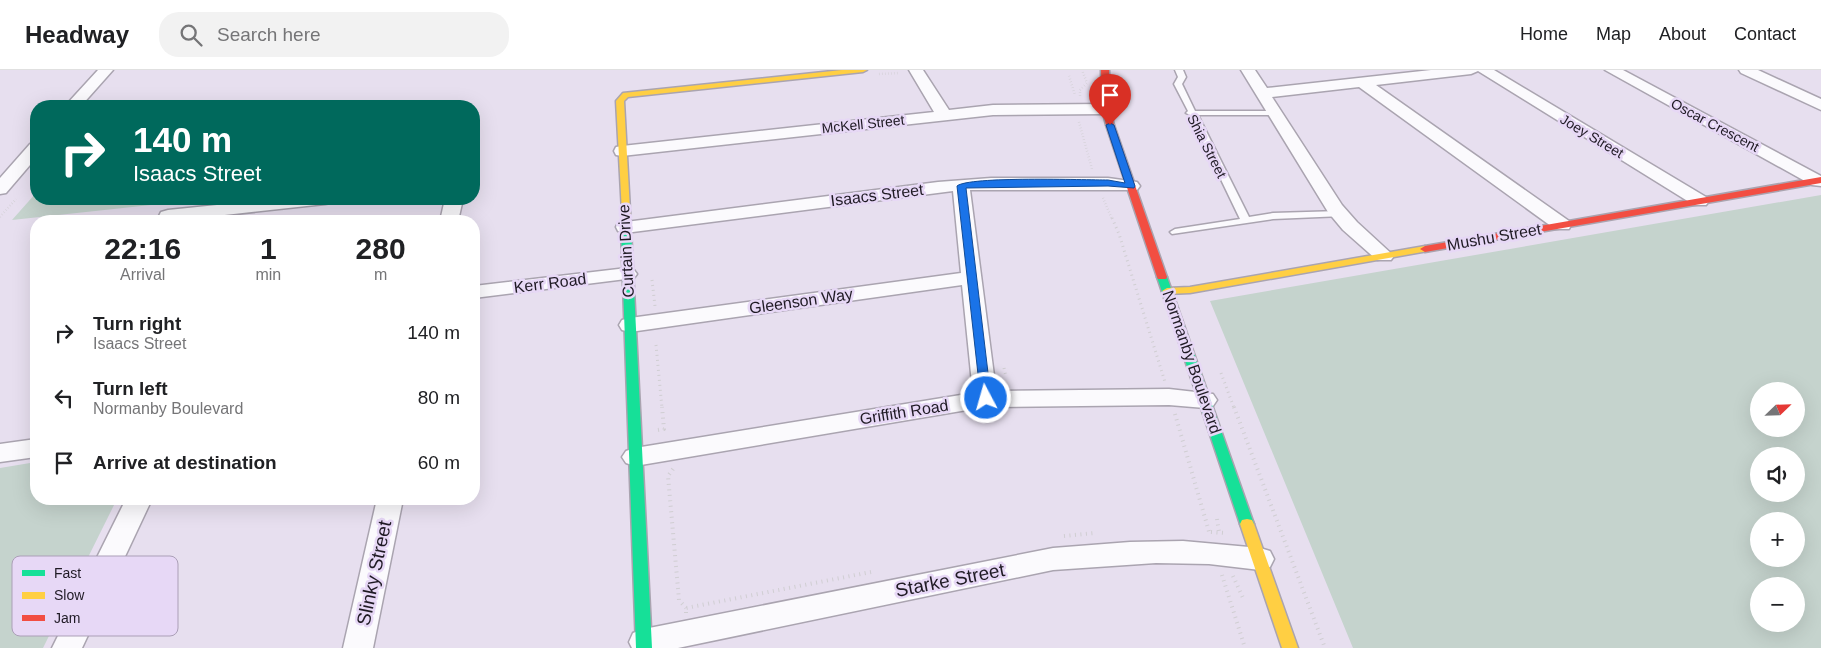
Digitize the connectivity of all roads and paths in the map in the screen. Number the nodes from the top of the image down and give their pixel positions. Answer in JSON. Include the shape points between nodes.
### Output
{"nodes":[{"id":1,"x":106,"y":70,"type":"edge"},
{"id":2,"x":863,"y":70,"type":"edge"},
{"id":3,"x":1179,"y":70,"type":"edge"},
{"id":4,"x":1248,"y":70,"type":"edge"},
{"id":5,"x":1471,"y":70,"type":"edge"},
{"id":6,"x":1484,"y":70,"type":"edge"},
{"id":7,"x":1612,"y":70,"type":"edge"},
{"id":8,"x":1746,"y":70,"type":"edge"},
{"id":9,"x":910,"y":72,"type":"edge"},
{"id":10,"x":1105,"y":72,"type":"edge"},
{"id":11,"x":878,"y":74,"type":"dead end"},
{"id":12,"x":1363,"y":83,"type":"junction"},
{"id":13,"x":1264,"y":93,"type":"junction"},
{"id":14,"x":78,"y":100,"type":"edge"},
{"id":15,"x":1821,"y":104,"type":"edge"},
{"id":16,"x":1106,"y":109,"type":"junction"},
{"id":17,"x":1190,"y":113,"type":"junction"},
{"id":18,"x":1276,"y":113,"type":"junction"},
{"id":19,"x":944,"y":115,"type":"junction"},
{"id":20,"x":1077,"y":116,"type":"dead end"},
{"id":21,"x":622,"y":152,"type":"junction"},
{"id":22,"x":30,"y":155,"type":"edge"},
{"id":23,"x":1095,"y":177,"type":"dead end"},
{"id":24,"x":1820,"y":180,"type":"edge"},
{"id":25,"x":961,"y":186,"type":"junction"},
{"id":26,"x":1131,"y":186,"type":"junction"},
{"id":27,"x":0,"y":189,"type":"edge"},
{"id":28,"x":1101,"y":194,"type":"dead end"},
{"id":29,"x":18,"y":196,"type":"dead end"},
{"id":30,"x":1700,"y":201,"type":"junction"},
{"id":31,"x":278,"y":205,"type":"edge"},
{"id":32,"x":1340,"y":214,"type":"junction"},
{"id":33,"x":199,"y":215,"type":"edge"},
{"id":34,"x":0,"y":217,"type":"edge"},
{"id":35,"x":1246,"y":221,"type":"junction"},
{"id":36,"x":1562,"y":225,"type":"junction"},
{"id":37,"x":625,"y":227,"type":"junction"},
{"id":38,"x":1175,"y":232,"type":"dead end"},
{"id":39,"x":1384,"y":256,"type":"junction"},
{"id":40,"x":627,"y":274,"type":"junction"},
{"id":41,"x":972,"y":278,"type":"junction"},
{"id":42,"x":480,"y":291,"type":"edge"},
{"id":43,"x":1167,"y":291,"type":"junction"},
{"id":44,"x":630,"y":325,"type":"junction"},
{"id":45,"x":1218,"y":364,"type":"dead end"},
{"id":46,"x":1170,"y":397,"type":"junction"},
{"id":47,"x":986,"y":398,"type":"junction"},
{"id":48,"x":1208,"y":409,"type":"junction"},
{"id":49,"x":1236,"y":411,"type":"junction"},
{"id":50,"x":668,"y":440,"type":"junction"},
{"id":51,"x":30,"y":446,"type":"edge"},
{"id":52,"x":0,"y":453,"type":"edge"},
{"id":53,"x":635,"y":457,"type":"junction"},
{"id":54,"x":136,"y":505,"type":"edge"},
{"id":55,"x":389,"y":505,"type":"edge"},
{"id":56,"x":112,"y":556,"type":"edge"},
{"id":57,"x":1216,"y":566,"type":"junction"},
{"id":58,"x":1264,"y":570,"type":"junction"},
{"id":59,"x":1297,"y":573,"type":"junction"},
{"id":60,"x":686,"y":608,"type":"dead end"},
{"id":61,"x":74,"y":636,"type":"edge"},
{"id":62,"x":644,"y":645,"type":"edge"},
{"id":63,"x":68,"y":648,"type":"edge"},
{"id":64,"x":358,"y":648,"type":"edge"},
{"id":65,"x":1245,"y":648,"type":"edge"},
{"id":66,"x":1290,"y":648,"type":"edge"},
{"id":67,"x":1326,"y":648,"type":"edge"}],
"edges":[{"from":1,"to":14,"type":"street"},
{"from":2,"to":21,"type":"street","name":"Curtain Drive","via":[[626,95],[619,104]]},
{"from":3,"to":17,"type":"lane","name":"Shia Street","via":[[1182,77],[1178,84]]},
{"from":4,"to":13,"type":"street"},
{"from":5,"to":12,"type":"street"},
{"from":6,"to":30,"type":"street","name":"Joey Street"},
{"from":7,"to":24,"type":"street","name":"Oscar Crescent"},
{"from":8,"to":15,"type":"street"},
{"from":9,"to":11,"type":"path"},
{"from":9,"to":19,"type":"street"},
{"from":10,"to":16,"type":"street","name":"Normanby Boulevard"},
{"from":12,"to":13,"type":"street"},
{"from":12,"to":36,"type":"street"},
{"from":13,"to":18,"type":"street"},
{"from":16,"to":19,"type":"street","name":"McKell Street","via":[[993,110]]},
{"from":16,"to":26,"type":"street","name":"Normanby Boulevard"},
{"from":17,"to":18,"type":"lane"},
{"from":17,"to":35,"type":"lane","name":"Shia Street"},
{"from":18,"to":32,"type":"street"},
{"from":19,"to":21,"type":"street","name":"McKell Street"},
{"from":20,"to":23,"type":"path"},
{"from":21,"to":37,"type":"street","name":"Curtain Drive"},
{"from":22,"to":27,"type":"street"},
{"from":24,"to":30,"type":"street","name":"Mushu Street"},
{"from":25,"to":26,"type":"street","name":"Isaacs Street","via":[[991,183],[1108,183]]},
{"from":25,"to":37,"type":"street","name":"Isaacs Street"},
{"from":25,"to":41,"type":"street"},
{"from":26,"to":43,"type":"street","name":"Normanby Boulevard"},
{"from":28,"to":46,"type":"path","via":[[1119,234]]},
{"from":29,"to":34,"type":"path"},
{"from":30,"to":36,"type":"street","name":"Mushu Street"},
{"from":31,"to":33,"type":"street"},
{"from":32,"to":35,"type":"lane","via":[[1272,216]]},
{"from":32,"to":39,"type":"street"},
{"from":35,"to":38,"type":"lane"},
{"from":36,"to":39,"type":"street","name":"Mushu Street"},
{"from":37,"to":40,"type":"street","name":"Curtain Drive"},
{"from":39,"to":43,"type":"street","name":"Mushu Street","via":[[1190,290]]},
{"from":40,"to":42,"type":"street","name":"Kerr Road"},
{"from":40,"to":44,"type":"street","name":"Curtain Drive"},
{"from":41,"to":44,"type":"street","name":"Gleenson Way"},
{"from":41,"to":47,"type":"street"},
{"from":43,"to":48,"type":"street","name":"Normanby Boulevard"},
{"from":44,"to":53,"type":"street","name":"Curtain Drive"},
{"from":45,"to":49,"type":"path"},
{"from":46,"to":47,"type":"street","name":"Griffith Road"},
{"from":46,"to":48,"type":"street","name":"Griffith Road"},
{"from":47,"to":50,"type":"street","name":"Griffith Road"},
{"from":48,"to":49,"type":"path"},
{"from":48,"to":57,"type":"path","via":[[1174,411]]},
{"from":48,"to":58,"type":"street","name":"Normanby Boulevard"},
{"from":49,"to":59,"type":"path"},
{"from":50,"to":53,"type":"street","name":"Griffith Road"},
{"from":50,"to":60,"type":"path","via":[[674,468],[668,476],[679,600]]},
{"from":51,"to":52,"type":"street"},
{"from":53,"to":62,"type":"street","name":"Curtain Drive"},
{"from":54,"to":56,"type":"street"},
{"from":55,"to":64,"type":"street","name":"Slinky Street"},
{"from":57,"to":58,"type":"street","name":"Starke Street"},
{"from":57,"to":58,"type":"path","via":[[1232,572]]},
{"from":57,"to":62,"type":"street","name":"Starke Street","via":[[1116,552],[1053,559]]},
{"from":57,"to":65,"type":"path"},
{"from":58,"to":59,"type":"path"},
{"from":58,"to":66,"type":"street","name":"Normanby Boulevard"},
{"from":59,"to":67,"type":"path"},
{"from":61,"to":63,"type":"street"}]}
